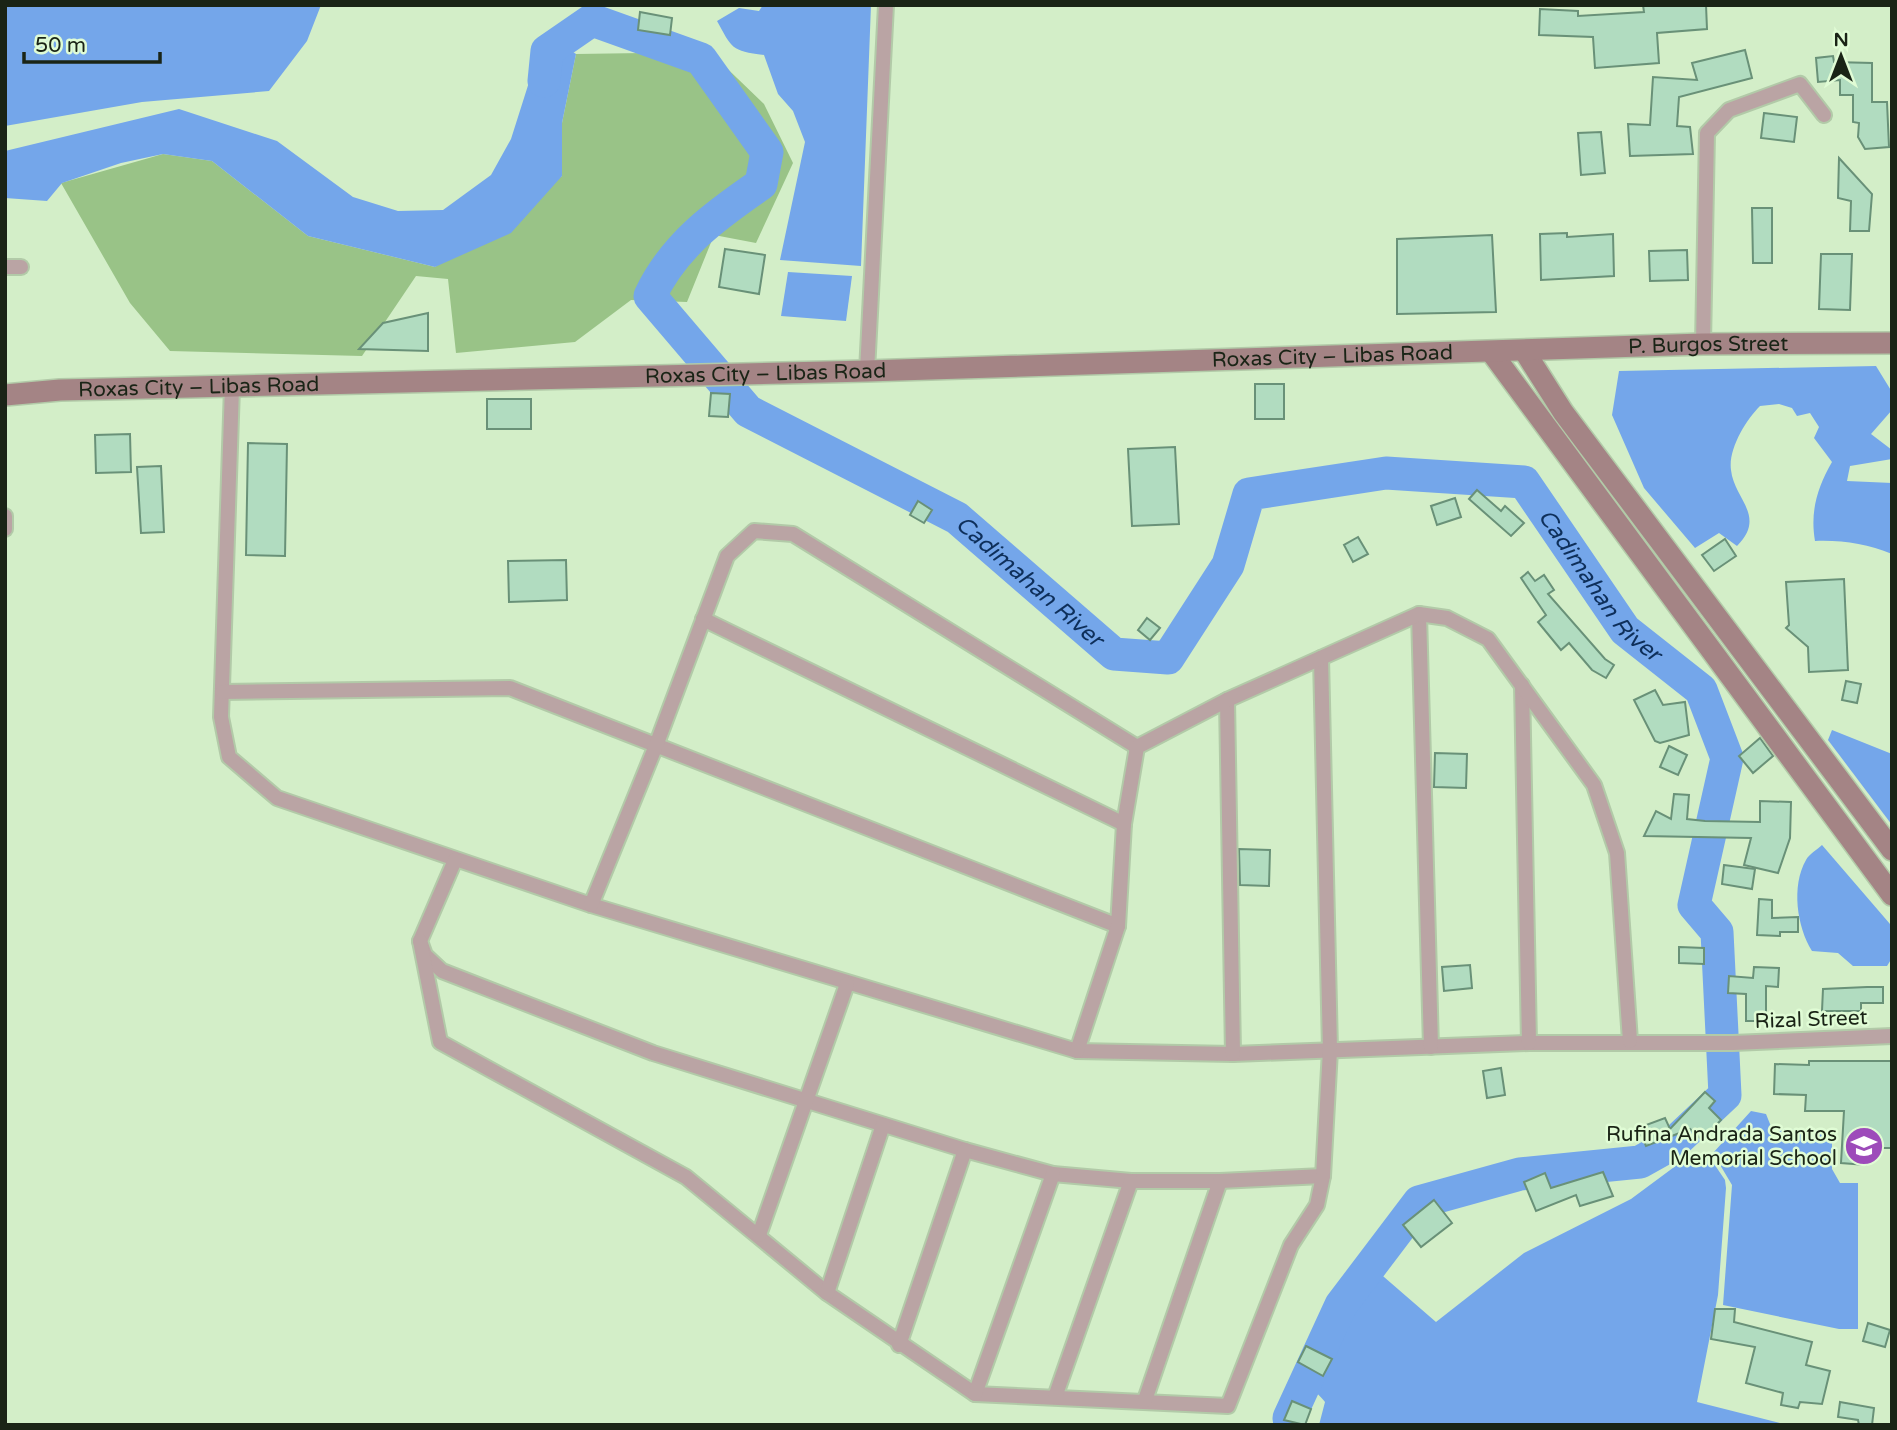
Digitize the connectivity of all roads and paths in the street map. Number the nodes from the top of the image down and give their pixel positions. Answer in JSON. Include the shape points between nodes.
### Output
{"nodes":[{"id":1,"x":886,"y":5,"type":"edge"},
{"id":2,"x":1824,"y":115,"type":"dead end"},
{"id":3,"x":5,"y":267,"type":"edge"},
{"id":4,"x":21,"y":267,"type":"dead end"},
{"id":5,"x":1892,"y":343,"type":"edge"},
{"id":6,"x":1703,"y":345,"type":"junction"},
{"id":7,"x":1525,"y":352,"type":"junction"},
{"id":8,"x":1492,"y":353,"type":"junction"},
{"id":9,"x":867,"y":371,"type":"junction"},
{"id":10,"x":232,"y":387,"type":"junction"},
{"id":11,"x":5,"y":395,"type":"edge"},
{"id":12,"x":5,"y":516,"type":"edge"},
{"id":13,"x":5,"y":529,"type":"edge"},
{"id":14,"x":1419,"y":614,"type":"junction"},
{"id":15,"x":703,"y":619,"type":"junction"},
{"id":16,"x":1321,"y":658,"type":"junction"},
{"id":17,"x":1522,"y":685,"type":"junction"},
{"id":18,"x":223,"y":692,"type":"junction"},
{"id":19,"x":1227,"y":700,"type":"junction"},
{"id":20,"x":657,"y":743,"type":"junction"},
{"id":21,"x":1137,"y":747,"type":"junction"},
{"id":22,"x":1124,"y":824,"type":"junction"},
{"id":23,"x":1892,"y":850,"type":"edge"},
{"id":24,"x":455,"y":860,"type":"junction"},
{"id":25,"x":1892,"y":895,"type":"edge"},
{"id":26,"x":591,"y":905,"type":"junction"},
{"id":27,"x":1118,"y":926,"type":"junction"},
{"id":28,"x":420,"y":941,"type":"junction"},
{"id":29,"x":847,"y":984,"type":"junction"},
{"id":30,"x":1892,"y":1036,"type":"edge"},
{"id":31,"x":1630,"y":1041,"type":"junction"},
{"id":32,"x":1529,"y":1043,"type":"junction"},
{"id":33,"x":1431,"y":1046,"type":"junction"},
{"id":34,"x":1330,"y":1050,"type":"junction"},
{"id":35,"x":1077,"y":1051,"type":"junction"},
{"id":36,"x":1233,"y":1054,"type":"junction"},
{"id":37,"x":806,"y":1099,"type":"junction"},
{"id":38,"x":883,"y":1125,"type":"junction"},
{"id":39,"x":965,"y":1150,"type":"junction"},
{"id":40,"x":1052,"y":1174,"type":"junction"},
{"id":41,"x":1323,"y":1176,"type":"junction"},
{"id":42,"x":1131,"y":1181,"type":"junction"},
{"id":43,"x":1220,"y":1181,"type":"junction"},
{"id":44,"x":759,"y":1235,"type":"junction"},
{"id":45,"x":827,"y":1293,"type":"junction"},
{"id":46,"x":899,"y":1345,"type":"junction"},
{"id":47,"x":975,"y":1394,"type":"junction"},
{"id":48,"x":1055,"y":1397,"type":"junction"},
{"id":49,"x":1145,"y":1400,"type":"junction"}],
"edges":[{"from":1,"to":9,"type":"street"},
{"from":2,"to":6,"type":"street","via":[[1800,84],[1729,110],[1707,133]]},
{"from":3,"to":4,"type":"street"},
{"from":5,"to":6,"type":"main road","name":"P. Burgos Street"},
{"from":6,"to":7,"type":"main road","name":"P. Burgos Street"},
{"from":7,"to":8,"type":"main road","name":"Roxas City – Libas Road"},
{"from":7,"to":23,"type":"main road","via":[[1563,412]]},
{"from":8,"to":9,"type":"main road","name":"Roxas City – Libas Road"},
{"from":8,"to":25,"type":"main road"},
{"from":9,"to":10,"type":"main road","name":"Roxas City – Libas Road"},
{"from":10,"to":11,"type":"main road","name":"Roxas City – Libas Road"},
{"from":10,"to":18,"type":"street","name":"Rizal Street"},
{"from":12,"to":13,"type":"street"},
{"from":14,"to":16,"type":"street"},
{"from":14,"to":17,"type":"street","via":[[1447,618],[1488,639]]},
{"from":14,"to":33,"type":"street"},
{"from":15,"to":20,"type":"street"},
{"from":15,"to":21,"type":"street","via":[[727,556],[754,531],[793,534]]},
{"from":15,"to":22,"type":"street"},
{"from":16,"to":19,"type":"street"},
{"from":16,"to":34,"type":"street"},
{"from":17,"to":31,"type":"street","via":[[1594,785],[1617,853]]},
{"from":17,"to":32,"type":"street"},
{"from":18,"to":20,"type":"street","via":[[510,688]]},
{"from":18,"to":24,"type":"street","name":"Rizal Street","via":[[221,717],[229,757],[277,798]]},
{"from":19,"to":21,"type":"street"},
{"from":19,"to":36,"type":"street"},
{"from":20,"to":26,"type":"street"},
{"from":20,"to":27,"type":"street"},
{"from":21,"to":22,"type":"street"},
{"from":22,"to":27,"type":"street"},
{"from":24,"to":26,"type":"street","name":"Rizal Street"},
{"from":24,"to":28,"type":"street"},
{"from":26,"to":29,"type":"street","name":"Rizal Street"},
{"from":27,"to":35,"type":"street"},
{"from":28,"to":37,"type":"street","via":[[425,955],[442,971],[653,1053]]},
{"from":28,"to":44,"type":"street","via":[[440,1042],[687,1177]]},
{"from":29,"to":35,"type":"street","name":"Rizal Street"},
{"from":29,"to":37,"type":"street"},
{"from":30,"to":31,"type":"street","name":"Rizal Street","via":[[1732,1043]]},
{"from":31,"to":32,"type":"street","name":"Rizal Street"},
{"from":32,"to":33,"type":"street","name":"Rizal Street"},
{"from":33,"to":34,"type":"street","name":"Rizal Street"},
{"from":34,"to":36,"type":"street","name":"Rizal Street"},
{"from":34,"to":41,"type":"street"},
{"from":35,"to":36,"type":"street","name":"Rizal Street"},
{"from":37,"to":38,"type":"street"},
{"from":37,"to":44,"type":"street"},
{"from":38,"to":39,"type":"street"},
{"from":38,"to":45,"type":"street"},
{"from":39,"to":40,"type":"street"},
{"from":39,"to":46,"type":"street"},
{"from":40,"to":42,"type":"street"},
{"from":40,"to":47,"type":"street"},
{"from":41,"to":43,"type":"street"},
{"from":41,"to":49,"type":"street","via":[[1317,1205],[1291,1245],[1228,1406]]},
{"from":42,"to":43,"type":"street"},
{"from":42,"to":48,"type":"street"},
{"from":43,"to":49,"type":"street"},
{"from":44,"to":45,"type":"street"},
{"from":45,"to":46,"type":"street"},
{"from":46,"to":47,"type":"street"},
{"from":47,"to":48,"type":"street"},
{"from":48,"to":49,"type":"street"}]}
